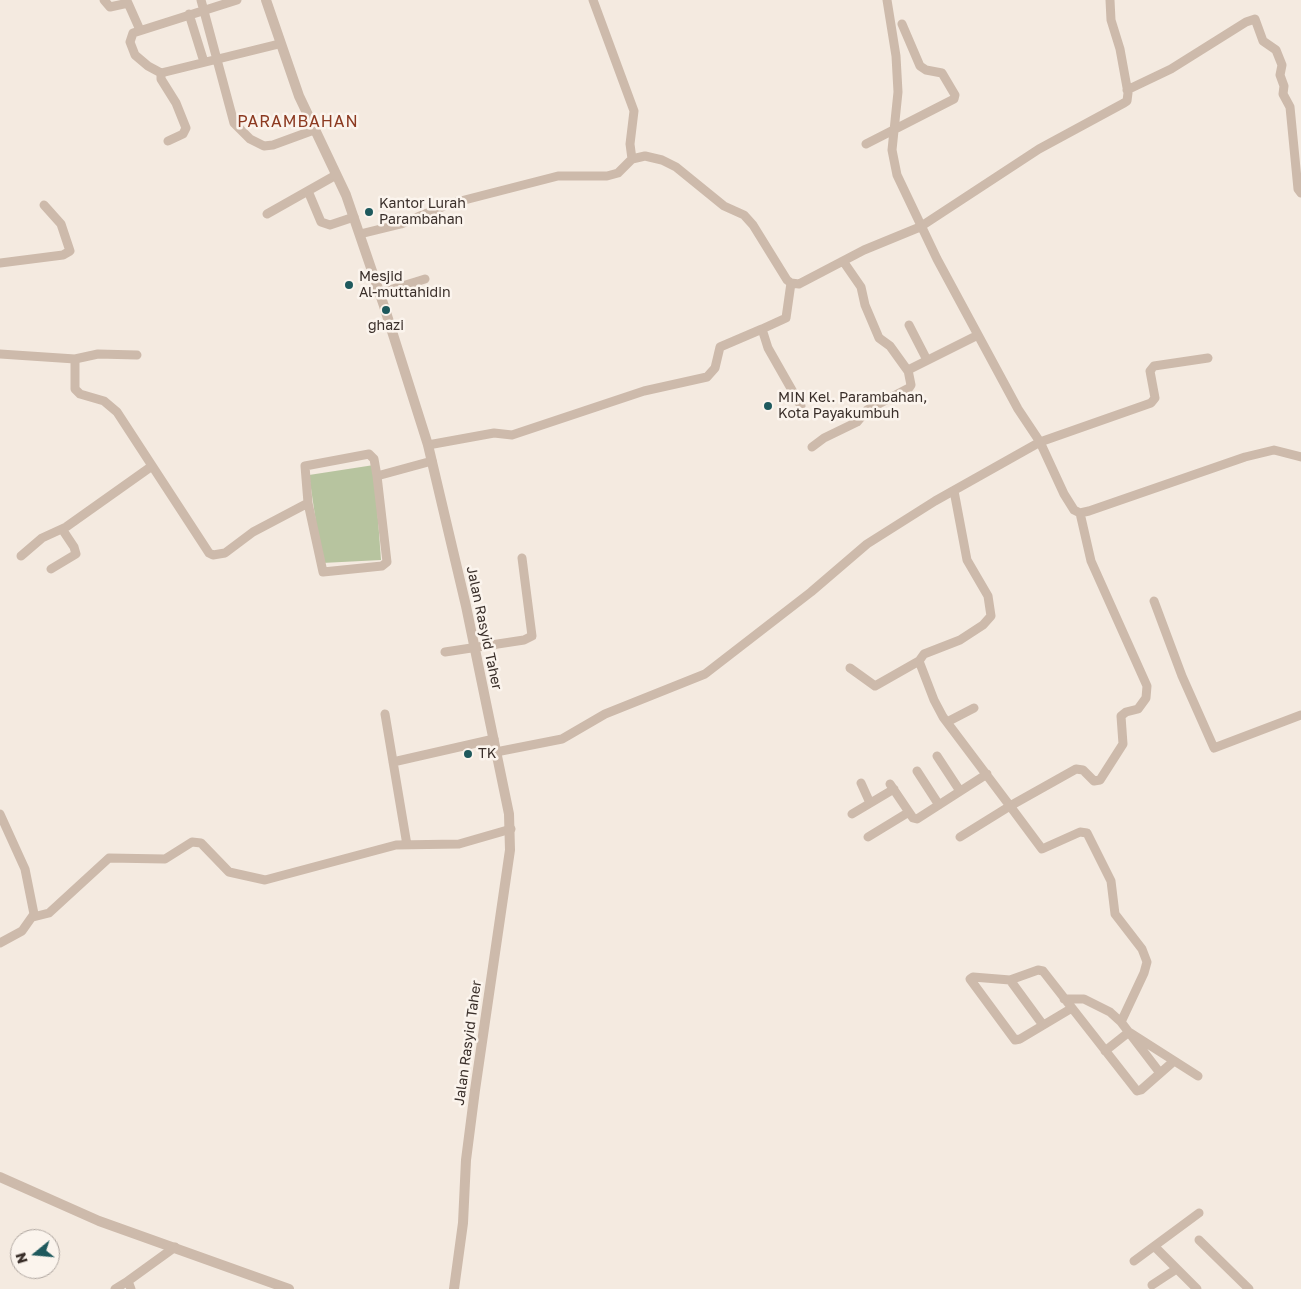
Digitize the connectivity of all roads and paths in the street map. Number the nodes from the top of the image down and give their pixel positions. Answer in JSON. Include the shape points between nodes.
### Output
{"nodes":[{"id":1,"x":104,"y":0,"type":"edge"},
{"id":2,"x":201,"y":0,"type":"edge"},
{"id":3,"x":238,"y":0,"type":"edge"},
{"id":4,"x":266,"y":0,"type":"edge"},
{"id":5,"x":593,"y":0,"type":"edge"},
{"id":6,"x":887,"y":0,"type":"edge"},
{"id":7,"x":1110,"y":0,"type":"edge"},
{"id":8,"x":204,"y":10,"type":"junction"},
{"id":9,"x":189,"y":14,"type":"junction"},
{"id":10,"x":902,"y":24,"type":"dead end"},
{"id":11,"x":140,"y":30,"type":"junction"},
{"id":12,"x":279,"y":44,"type":"junction"},
{"id":13,"x":217,"y":58,"type":"junction"},
{"id":14,"x":204,"y":62,"type":"junction"},
{"id":15,"x":161,"y":73,"type":"junction"},
{"id":16,"x":1127,"y":90,"type":"junction"},
{"id":17,"x":895,"y":128,"type":"junction"},
{"id":18,"x":314,"y":130,"type":"junction"},
{"id":19,"x":168,"y":141,"type":"dead end"},
{"id":20,"x":866,"y":144,"type":"dead end"},
{"id":21,"x":632,"y":159,"type":"junction"},
{"id":22,"x":336,"y":175,"type":"junction"},
{"id":23,"x":308,"y":191,"type":"junction"},
{"id":24,"x":1301,"y":193,"type":"edge"},
{"id":25,"x":44,"y":205,"type":"dead end"},
{"id":26,"x":266,"y":214,"type":"dead end"},
{"id":27,"x":354,"y":217,"type":"junction"},
{"id":28,"x":920,"y":227,"type":"junction"},
{"id":29,"x":360,"y":234,"type":"junction"},
{"id":30,"x":843,"y":261,"type":"junction"},
{"id":31,"x":0,"y":263,"type":"edge"},
{"id":32,"x":425,"y":280,"type":"dead end"},
{"id":33,"x":791,"y":283,"type":"junction"},
{"id":34,"x":380,"y":293,"type":"junction"},
{"id":35,"x":909,"y":325,"type":"dead end"},
{"id":36,"x":762,"y":329,"type":"junction"},
{"id":37,"x":978,"y":335,"type":"junction"},
{"id":38,"x":0,"y":354,"type":"edge"},
{"id":39,"x":137,"y":355,"type":"dead end"},
{"id":40,"x":1208,"y":358,"type":"dead end"},
{"id":41,"x":75,"y":359,"type":"junction"},
{"id":42,"x":927,"y":360,"type":"junction"},
{"id":43,"x":908,"y":371,"type":"junction"},
{"id":44,"x":802,"y":406,"type":"dead end"},
{"id":45,"x":1040,"y":442,"type":"junction"},
{"id":46,"x":428,"y":444,"type":"junction"},
{"id":47,"x":812,"y":447,"type":"dead end"},
{"id":48,"x":1301,"y":457,"type":"edge"},
{"id":49,"x":432,"y":461,"type":"junction"},
{"id":50,"x":152,"y":466,"type":"junction"},
{"id":51,"x":377,"y":476,"type":"junction"},
{"id":52,"x":954,"y":491,"type":"junction"},
{"id":53,"x":308,"y":503,"type":"junction"},
{"id":54,"x":1080,"y":513,"type":"junction"},
{"id":55,"x":62,"y":529,"type":"junction"},
{"id":56,"x":21,"y":556,"type":"dead end"},
{"id":57,"x":522,"y":558,"type":"dead end"},
{"id":58,"x":51,"y":569,"type":"dead end"},
{"id":59,"x":1154,"y":602,"type":"dead end"},
{"id":60,"x":474,"y":646,"type":"junction"},
{"id":61,"x":445,"y":652,"type":"dead end"},
{"id":62,"x":919,"y":662,"type":"junction"},
{"id":63,"x":850,"y":668,"type":"dead end"},
{"id":64,"x":974,"y":708,"type":"dead end"},
{"id":65,"x":385,"y":714,"type":"dead end"},
{"id":66,"x":1301,"y":715,"type":"edge"},
{"id":67,"x":947,"y":722,"type":"junction"},
{"id":68,"x":494,"y":740,"type":"junction"},
{"id":69,"x":496,"y":752,"type":"junction"},
{"id":70,"x":937,"y":756,"type":"dead end"},
{"id":71,"x":393,"y":762,"type":"junction"},
{"id":72,"x":917,"y":770,"type":"dead end"},
{"id":73,"x":987,"y":774,"type":"junction"},
{"id":74,"x":861,"y":783,"type":"dead end"},
{"id":75,"x":960,"y":791,"type":"junction"},
{"id":76,"x":870,"y":803,"type":"junction"},
{"id":77,"x":939,"y":806,"type":"junction"},
{"id":78,"x":1010,"y":806,"type":"junction"},
{"id":79,"x":909,"y":812,"type":"junction"},
{"id":80,"x":0,"y":814,"type":"edge"},
{"id":81,"x":852,"y":814,"type":"dead end"},
{"id":82,"x":511,"y":829,"type":"junction"},
{"id":83,"x":868,"y":836,"type":"dead end"},
{"id":84,"x":960,"y":837,"type":"dead end"},
{"id":85,"x":407,"y":845,"type":"junction"},
{"id":86,"x":33,"y":917,"type":"junction"},
{"id":87,"x":0,"y":942,"type":"edge"},
{"id":88,"x":1010,"y":980,"type":"junction"},
{"id":89,"x":1064,"y":999,"type":"junction"},
{"id":90,"x":1072,"y":1008,"type":"junction"},
{"id":91,"x":1121,"y":1022,"type":"junction"},
{"id":92,"x":1043,"y":1026,"type":"junction"},
{"id":93,"x":1129,"y":1032,"type":"junction"},
{"id":94,"x":1105,"y":1051,"type":"junction"},
{"id":95,"x":1174,"y":1061,"type":"junction"},
{"id":96,"x":1160,"y":1073,"type":"junction"},
{"id":97,"x":1198,"y":1076,"type":"dead end"},
{"id":98,"x":0,"y":1177,"type":"edge"},
{"id":99,"x":1200,"y":1213,"type":"dead end"},
{"id":100,"x":1199,"y":1240,"type":"dead end"},
{"id":101,"x":175,"y":1246,"type":"junction"},
{"id":102,"x":1155,"y":1247,"type":"junction"},
{"id":103,"x":1134,"y":1261,"type":"dead end"},
{"id":104,"x":1175,"y":1270,"type":"junction"},
{"id":105,"x":129,"y":1285,"type":"edge"},
{"id":106,"x":1152,"y":1285,"type":"dead end"},
{"id":107,"x":1244,"y":1287,"type":"edge"},
{"id":108,"x":1195,"y":1288,"type":"edge"},
{"id":109,"x":115,"y":1289,"type":"edge"},
{"id":110,"x":288,"y":1289,"type":"edge"},
{"id":111,"x":454,"y":1289,"type":"edge"}],
"edges":[{"from":1,"to":11,"type":"street","via":[[110,7],[128,3]]},
{"from":2,"to":8,"type":"street"},
{"from":3,"to":8,"type":"street"},
{"from":4,"to":12,"type":"street","name":"Jalan Rasyid Taher"},
{"from":5,"to":21,"type":"street","via":[[634,111],[630,144]]},
{"from":6,"to":17,"type":"street","via":[[896,56]]},
{"from":7,"to":16,"type":"street","via":[[1111,20],[1120,48]]},
{"from":8,"to":9,"type":"street"},
{"from":8,"to":13,"type":"street"},
{"from":9,"to":11,"type":"street"},
{"from":9,"to":14,"type":"street"},
{"from":10,"to":17,"type":"street","via":[[920,66],[942,73],[955,97]]},
{"from":11,"to":15,"type":"street","via":[[130,38],[132,50],[140,60]]},
{"from":12,"to":13,"type":"street"},
{"from":12,"to":18,"type":"street","name":"Jalan Rasyid Taher"},
{"from":13,"to":14,"type":"street"},
{"from":13,"to":18,"type":"street","via":[[230,116],[250,139],[259,145],[273,146]]},
{"from":14,"to":15,"type":"street"},
{"from":15,"to":19,"type":"street","via":[[186,128],[183,134]]},
{"from":16,"to":24,"type":"street","via":[[1171,69],[1255,19],[1263,41],[1276,50],[1282,65],[1280,75],[1283,94],[1290,107]]},
{"from":16,"to":28,"type":"street","via":[[1128,98],[1124,104],[1039,149]]},
{"from":17,"to":20,"type":"street"},
{"from":17,"to":28,"type":"street","via":[[893,163]]},
{"from":18,"to":22,"type":"street","name":"Jalan Rasyid Taher"},
{"from":21,"to":29,"type":"street","via":[[618,173],[558,176],[449,204],[401,224]]},
{"from":21,"to":33,"type":"street","via":[[645,156],[662,160],[690,177],[729,209],[744,215],[754,225]]},
{"from":22,"to":23,"type":"street"},
{"from":22,"to":27,"type":"street","name":"Jalan Rasyid Taher"},
{"from":23,"to":26,"type":"street"},
{"from":23,"to":27,"type":"street","via":[[321,222],[330,225]]},
{"from":25,"to":31,"type":"street","via":[[61,224],[70,251],[63,255]]},
{"from":27,"to":29,"type":"street","name":"Jalan Rasyid Taher"},
{"from":28,"to":30,"type":"street"},
{"from":28,"to":37,"type":"street"},
{"from":29,"to":34,"type":"street","name":"Jalan Rasyid Taher"},
{"from":30,"to":33,"type":"street","via":[[799,284]]},
{"from":30,"to":43,"type":"street","via":[[861,287],[879,338],[890,346]]},
{"from":32,"to":34,"type":"street"},
{"from":33,"to":36,"type":"street","via":[[786,318]]},
{"from":34,"to":46,"type":"street","name":"Jalan Rasyid Taher"},
{"from":35,"to":42,"type":"street"},
{"from":36,"to":44,"type":"street","via":[[768,348]]},
{"from":36,"to":46,"type":"street","via":[[720,347],[716,368],[707,376],[644,391],[512,435],[494,433]]},
{"from":37,"to":42,"type":"street"},
{"from":37,"to":45,"type":"street"},
{"from":38,"to":41,"type":"street"},
{"from":39,"to":41,"type":"street","via":[[98,354]]},
{"from":40,"to":45,"type":"street","via":[[1154,366],[1150,371],[1155,398],[1151,403]]},
{"from":41,"to":50,"type":"street","via":[[76,389],[80,394],[104,401],[114,408]]},
{"from":42,"to":43,"type":"street"},
{"from":43,"to":47,"type":"street","via":[[909,388],[867,410],[857,422]]},
{"from":45,"to":52,"type":"street"},
{"from":45,"to":54,"type":"street","via":[[1064,494],[1074,510]]},
{"from":46,"to":49,"type":"street","name":"Jalan Rasyid Taher"},
{"from":48,"to":54,"type":"street","via":[[1274,450],[1245,457]]},
{"from":49,"to":51,"type":"street"},
{"from":49,"to":60,"type":"street","name":"Jalan Rasyid Taher"},
{"from":50,"to":53,"type":"street","via":[[213,555],[225,553],[253,532]]},
{"from":50,"to":55,"type":"street"},
{"from":51,"to":53,"type":"street","via":[[374,459],[369,454],[306,465]]},
{"from":51,"to":53,"type":"street","via":[[388,559],[383,565],[323,572]]},
{"from":52,"to":62,"type":"street","via":[[967,560],[988,596],[991,616],[960,640],[924,654]]},
{"from":52,"to":69,"type":"street","via":[[867,544],[705,674],[605,714],[562,739]]},
{"from":54,"to":78,"type":"street","via":[[1091,561],[1147,692],[1143,704],[1121,716],[1124,744],[1100,780],[1094,781],[1083,770],[1076,769]]},
{"from":55,"to":56,"type":"street","via":[[42,538]]},
{"from":55,"to":58,"type":"street","via":[[76,554]]},
{"from":57,"to":60,"type":"street","via":[[532,636],[524,640]]},
{"from":59,"to":66,"type":"street","via":[[1214,748]]},
{"from":60,"to":61,"type":"street"},
{"from":60,"to":68,"type":"street","name":"Jalan Rasyid Taher"},
{"from":62,"to":63,"type":"street","via":[[875,686]]},
{"from":62,"to":67,"type":"street"},
{"from":64,"to":67,"type":"street"},
{"from":65,"to":71,"type":"street"},
{"from":67,"to":73,"type":"street"},
{"from":68,"to":69,"type":"street","name":"Jalan Rasyid Taher"},
{"from":68,"to":71,"type":"street"},
{"from":69,"to":82,"type":"street","name":"Jalan Rasyid Taher"},
{"from":70,"to":75,"type":"street"},
{"from":71,"to":85,"type":"street"},
{"from":72,"to":77,"type":"street"},
{"from":73,"to":75,"type":"street"},
{"from":73,"to":78,"type":"street"},
{"from":74,"to":76,"type":"street"},
{"from":75,"to":77,"type":"street"},
{"from":76,"to":79,"type":"street","via":[[892,787]]},
{"from":76,"to":81,"type":"street"},
{"from":77,"to":79,"type":"street","via":[[917,819]]},
{"from":78,"to":84,"type":"street"},
{"from":78,"to":91,"type":"street","via":[[1040,849],[1082,831],[1090,838],[1110,878],[1115,914],[1142,949],[1146,962]]},
{"from":79,"to":83,"type":"street"},
{"from":80,"to":86,"type":"street","via":[[25,870]]},
{"from":82,"to":85,"type":"street","via":[[459,844]]},
{"from":82,"to":111,"type":"street","name":"Jalan Rasyid Taher","via":[[466,1160],[463,1223]]},
{"from":85,"to":86,"type":"street","via":[[396,845],[265,880],[229,872],[198,841],[190,842],[165,859],[112,857],[49,912]]},
{"from":86,"to":87,"type":"street","via":[[22,931]]},
{"from":88,"to":89,"type":"street","via":[[1041,970]]},
{"from":88,"to":92,"type":"street"},
{"from":88,"to":92,"type":"street","via":[[970,979],[1015,1040]]},
{"from":89,"to":90,"type":"street"},
{"from":89,"to":91,"type":"street","via":[[1089,1001]]},
{"from":90,"to":92,"type":"street"},
{"from":90,"to":94,"type":"street"},
{"from":91,"to":93,"type":"street"},
{"from":93,"to":94,"type":"street"},
{"from":93,"to":95,"type":"street"},
{"from":93,"to":96,"type":"street"},
{"from":94,"to":96,"type":"street","via":[[1137,1091]]},
{"from":95,"to":96,"type":"street"},
{"from":95,"to":97,"type":"street"},
{"from":98,"to":101,"type":"street","via":[[90,1218]]},
{"from":99,"to":102,"type":"street"},
{"from":100,"to":107,"type":"street"},
{"from":101,"to":105,"type":"street"},
{"from":101,"to":110,"type":"street"},
{"from":102,"to":103,"type":"street"},
{"from":102,"to":104,"type":"street"},
{"from":104,"to":106,"type":"street"},
{"from":104,"to":108,"type":"street"},
{"from":105,"to":109,"type":"street"}]}
